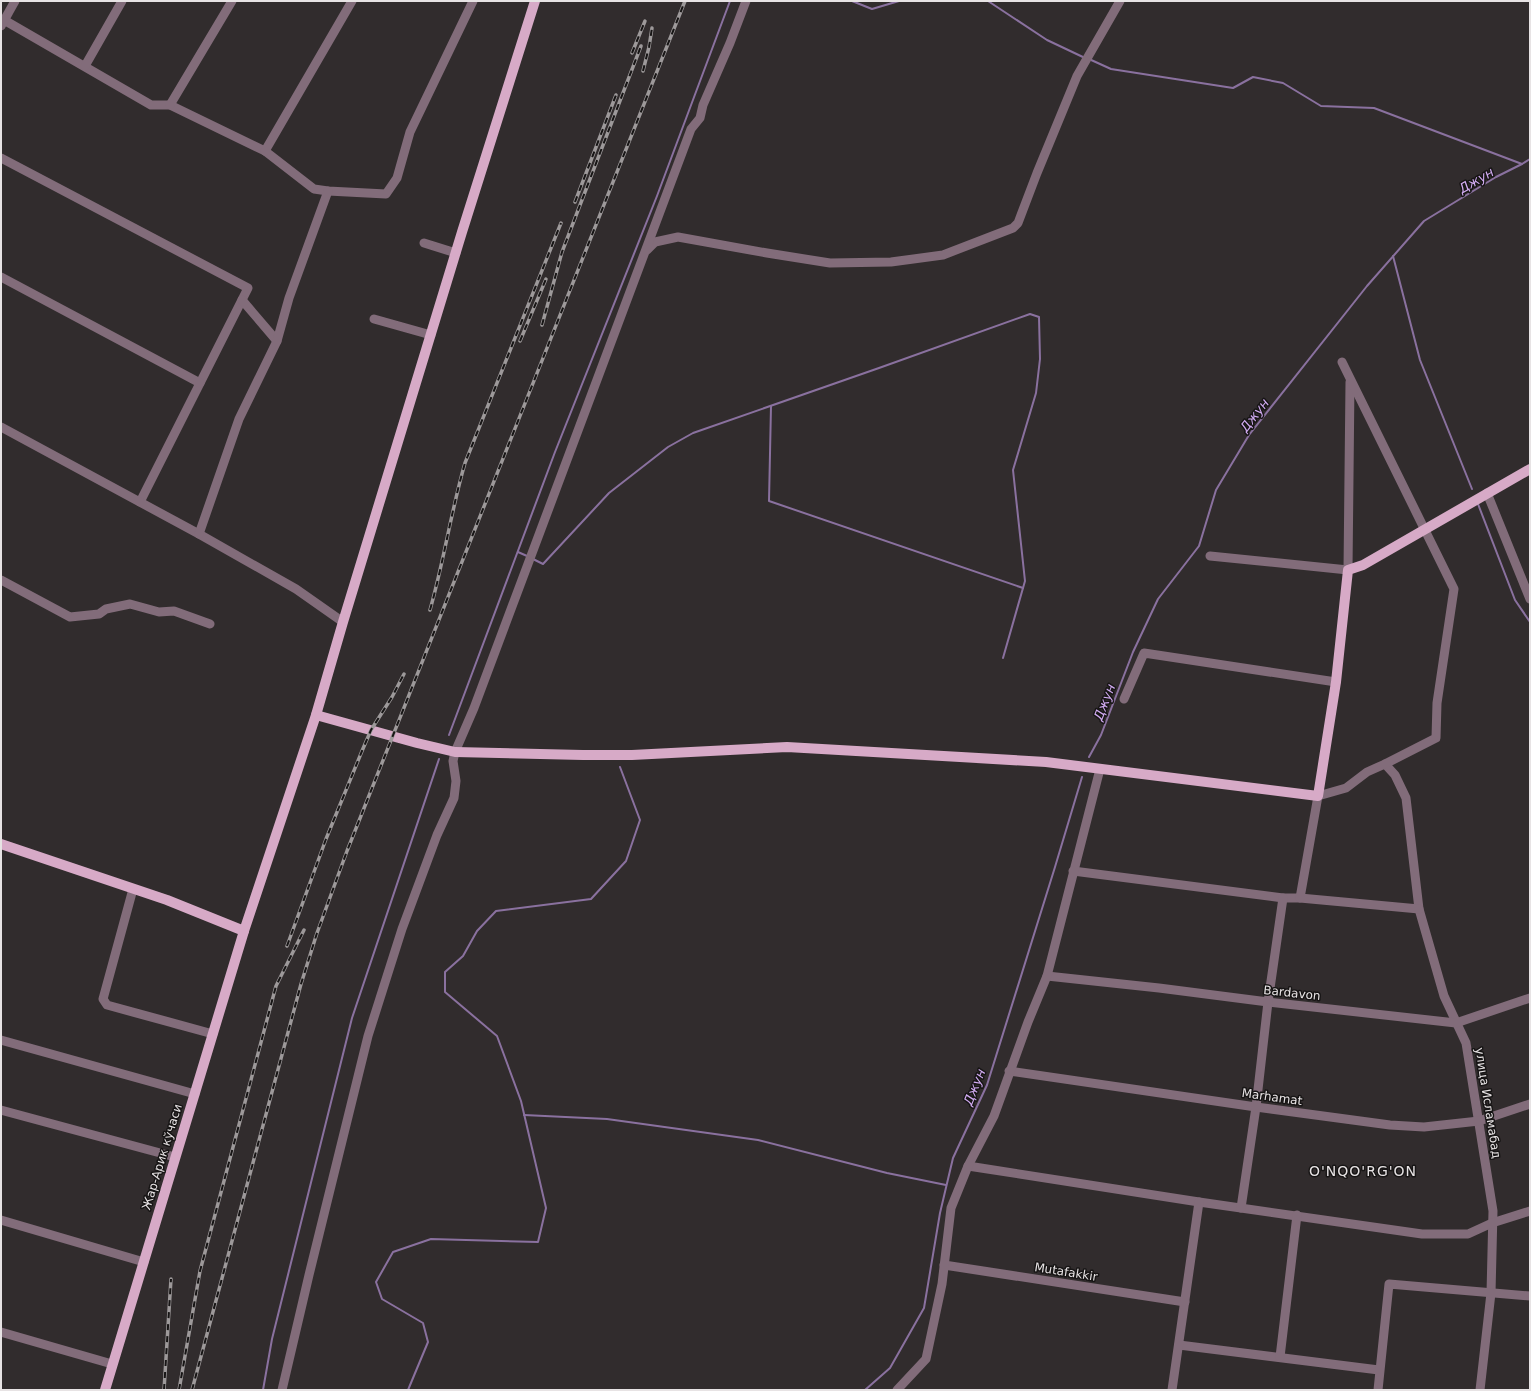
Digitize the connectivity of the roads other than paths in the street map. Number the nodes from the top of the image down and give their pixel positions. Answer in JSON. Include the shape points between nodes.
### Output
{"nodes":[{"id":1,"x":15,"y":1,"type":"edge"},
{"id":2,"x":122,"y":1,"type":"edge"},
{"id":3,"x":232,"y":1,"type":"edge"},
{"id":4,"x":352,"y":1,"type":"edge"},
{"id":5,"x":473,"y":1,"type":"edge"},
{"id":6,"x":535,"y":1,"type":"edge"},
{"id":7,"x":746,"y":1,"type":"edge"},
{"id":8,"x":1120,"y":1,"type":"edge"},
{"id":9,"x":3,"y":23,"type":"edge"},
{"id":10,"x":85,"y":66,"type":"junction"},
{"id":11,"x":170,"y":105,"type":"junction"},
{"id":12,"x":264,"y":151,"type":"junction"},
{"id":13,"x":1,"y":158,"type":"edge"},
{"id":14,"x":328,"y":191,"type":"junction"},
{"id":15,"x":653,"y":232,"type":"junction"},
{"id":16,"x":678,"y":237,"type":"junction"},
{"id":17,"x":424,"y":243,"type":"dead end"},
{"id":18,"x":646,"y":251,"type":"junction"},
{"id":19,"x":456,"y":253,"type":"junction"},
{"id":20,"x":1,"y":277,"type":"edge"},
{"id":21,"x":242,"y":300,"type":"junction"},
{"id":22,"x":374,"y":319,"type":"dead end"},
{"id":23,"x":431,"y":335,"type":"junction"},
{"id":24,"x":277,"y":341,"type":"junction"},
{"id":25,"x":1342,"y":362,"type":"dead end"},
{"id":26,"x":1350,"y":379,"type":"junction"},
{"id":27,"x":200,"y":383,"type":"junction"},
{"id":28,"x":1,"y":427,"type":"edge"},
{"id":29,"x":1530,"y":469,"type":"edge"},
{"id":30,"x":1487,"y":493,"type":"junction"},
{"id":31,"x":140,"y":502,"type":"junction"},
{"id":32,"x":1424,"y":530,"type":"junction"},
{"id":33,"x":199,"y":534,"type":"junction"},
{"id":34,"x":1210,"y":556,"type":"dead end"},
{"id":35,"x":1348,"y":570,"type":"junction"},
{"id":36,"x":1526,"y":579,"type":"edge"},
{"id":37,"x":1,"y":580,"type":"edge"},
{"id":38,"x":1530,"y":598,"type":"edge"},
{"id":39,"x":343,"y":622,"type":"junction"},
{"id":40,"x":210,"y":624,"type":"dead end"},
{"id":41,"x":1336,"y":682,"type":"junction"},
{"id":42,"x":1124,"y":699,"type":"dead end"},
{"id":43,"x":316,"y":715,"type":"junction"},
{"id":44,"x":455,"y":752,"type":"junction"},
{"id":45,"x":1385,"y":764,"type":"junction"},
{"id":46,"x":1100,"y":769,"type":"junction"},
{"id":47,"x":1318,"y":796,"type":"junction"},
{"id":48,"x":1,"y":844,"type":"edge"},
{"id":49,"x":1072,"y":871,"type":"junction"},
{"id":50,"x":133,"y":889,"type":"junction"},
{"id":51,"x":1283,"y":898,"type":"junction"},
{"id":52,"x":1300,"y":898,"type":"junction"},
{"id":53,"x":1419,"y":909,"type":"junction"},
{"id":54,"x":244,"y":931,"type":"junction"},
{"id":55,"x":1047,"y":976,"type":"junction"},
{"id":56,"x":1530,"y":998,"type":"edge"},
{"id":57,"x":1268,"y":1002,"type":"junction"},
{"id":58,"x":1456,"y":1022,"type":"junction"},
{"id":59,"x":213,"y":1034,"type":"junction"},
{"id":60,"x":1,"y":1040,"type":"edge"},
{"id":61,"x":1009,"y":1071,"type":"junction"},
{"id":62,"x":195,"y":1094,"type":"junction"},
{"id":63,"x":1530,"y":1104,"type":"edge"},
{"id":64,"x":1256,"y":1107,"type":"junction"},
{"id":65,"x":1,"y":1110,"type":"edge"},
{"id":66,"x":1478,"y":1121,"type":"junction"},
{"id":67,"x":175,"y":1157,"type":"junction"},
{"id":68,"x":968,"y":1166,"type":"junction"},
{"id":69,"x":1199,"y":1202,"type":"junction"},
{"id":70,"x":1241,"y":1208,"type":"junction"},
{"id":71,"x":1530,"y":1211,"type":"edge"},
{"id":72,"x":1297,"y":1215,"type":"junction"},
{"id":73,"x":1,"y":1220,"type":"edge"},
{"id":74,"x":1492,"y":1223,"type":"junction"},
{"id":75,"x":144,"y":1262,"type":"junction"},
{"id":76,"x":944,"y":1265,"type":"junction"},
{"id":77,"x":1491,"y":1293,"type":"junction"},
{"id":78,"x":1530,"y":1296,"type":"edge"},
{"id":79,"x":1185,"y":1302,"type":"junction"},
{"id":80,"x":1,"y":1332,"type":"edge"},
{"id":81,"x":1179,"y":1344,"type":"junction"},
{"id":82,"x":1280,"y":1357,"type":"junction"},
{"id":83,"x":112,"y":1364,"type":"junction"},
{"id":84,"x":1379,"y":1370,"type":"junction"},
{"id":85,"x":105,"y":1390,"type":"edge"},
{"id":86,"x":282,"y":1390,"type":"edge"},
{"id":87,"x":897,"y":1390,"type":"edge"},
{"id":88,"x":1172,"y":1390,"type":"edge"},
{"id":89,"x":1378,"y":1390,"type":"edge"},
{"id":90,"x":1480,"y":1390,"type":"edge"}],
"edges":[{"from":1,"to":9,"type":"street"},
{"from":2,"to":10,"type":"street"},
{"from":3,"to":11,"type":"street"},
{"from":4,"to":12,"type":"street"},
{"from":5,"to":14,"type":"street","via":[[410,132],[397,178],[386,194]]},
{"from":6,"to":19,"type":"main road","name":"Жар-Арик кўчаси"},
{"from":7,"to":15,"type":"street","via":[[700,118],[692,128]]},
{"from":8,"to":16,"type":"street","via":[[1077,76],[1018,223],[1013,228],[943,255],[891,262],[830,263]]},
{"from":9,"to":10,"type":"street"},
{"from":10,"to":11,"type":"street","via":[[152,105]]},
{"from":11,"to":12,"type":"street"},
{"from":12,"to":14,"type":"street","via":[[314,189]]},
{"from":13,"to":21,"type":"street","via":[[248,288]]},
{"from":14,"to":24,"type":"street","via":[[289,298]]},
{"from":15,"to":16,"type":"street"},
{"from":15,"to":18,"type":"street"},
{"from":16,"to":18,"type":"street","via":[[655,242]]},
{"from":17,"to":19,"type":"street"},
{"from":18,"to":44,"type":"street","via":[[474,708]]},
{"from":19,"to":23,"type":"main road","name":"Жар-Арик кўчаси"},
{"from":20,"to":27,"type":"street"},
{"from":21,"to":24,"type":"street"},
{"from":21,"to":27,"type":"street"},
{"from":22,"to":23,"type":"street"},
{"from":23,"to":39,"type":"main road","name":"Жар-Арик кўчаси"},
{"from":24,"to":33,"type":"street","via":[[239,418]]},
{"from":25,"to":26,"type":"street"},
{"from":26,"to":32,"type":"street"},
{"from":26,"to":35,"type":"street"},
{"from":27,"to":31,"type":"street"},
{"from":28,"to":31,"type":"street"},
{"from":29,"to":30,"type":"main road"},
{"from":30,"to":32,"type":"main road"},
{"from":30,"to":36,"type":"street"},
{"from":31,"to":33,"type":"street"},
{"from":32,"to":35,"type":"main road","via":[[1363,565]]},
{"from":32,"to":45,"type":"street","via":[[1454,589],[1437,702],[1436,738]]},
{"from":33,"to":39,"type":"street","via":[[296,589]]},
{"from":34,"to":35,"type":"street"},
{"from":35,"to":41,"type":"main road"},
{"from":36,"to":38,"type":"street"},
{"from":37,"to":40,"type":"street","via":[[70,617],[99,614],[106,609],[130,604],[158,612],[174,611]]},
{"from":39,"to":43,"type":"main road","name":"Жар-Арик кўчаси"},
{"from":41,"to":42,"type":"street","via":[[1144,653]]},
{"from":41,"to":47,"type":"main road"},
{"from":43,"to":44,"type":"main road"},
{"from":43,"to":54,"type":"main road","name":"Жар-Арик кўчаси"},
{"from":44,"to":46,"type":"main road","via":[[625,755],[787,747],[1046,762]]},
{"from":44,"to":86,"type":"street","via":[[454,798],[437,835],[402,929],[368,1036]]},
{"from":45,"to":47,"type":"street","via":[[1367,772],[1346,788]]},
{"from":45,"to":53,"type":"street","name":"улица Исламабад","via":[[1395,775],[1406,798]]},
{"from":46,"to":47,"type":"main road"},
{"from":46,"to":49,"type":"street"},
{"from":47,"to":52,"type":"street"},
{"from":48,"to":50,"type":"main road"},
{"from":49,"to":51,"type":"street"},
{"from":49,"to":55,"type":"street"},
{"from":50,"to":54,"type":"main road"},
{"from":50,"to":59,"type":"street","via":[[104,1002],[107,1005]]},
{"from":51,"to":52,"type":"street"},
{"from":51,"to":57,"type":"street"},
{"from":52,"to":53,"type":"street"},
{"from":53,"to":58,"type":"street","name":"улица Исламабад","via":[[1444,996]]},
{"from":54,"to":59,"type":"main road","name":"Жар-Арик кўчаси"},
{"from":55,"to":57,"type":"street","name":"Bardavon"},
{"from":55,"to":61,"type":"street"},
{"from":56,"to":58,"type":"street","name":"Bardavon"},
{"from":57,"to":58,"type":"street","name":"Bardavon"},
{"from":57,"to":64,"type":"street"},
{"from":58,"to":66,"type":"street","name":"улица Исламабад","via":[[1466,1043]]},
{"from":59,"to":62,"type":"main road","name":"Жар-Арик кўчаси"},
{"from":60,"to":62,"type":"street"},
{"from":61,"to":64,"type":"street","name":"Marhamat"},
{"from":61,"to":68,"type":"street","via":[[994,1116]]},
{"from":62,"to":67,"type":"main road","name":"Жар-Арик кўчаси"},
{"from":63,"to":66,"type":"street","name":"Marhamat"},
{"from":64,"to":66,"type":"street","name":"Marhamat","via":[[1390,1125],[1424,1127]]},
{"from":64,"to":70,"type":"street"},
{"from":65,"to":67,"type":"street"},
{"from":66,"to":74,"type":"street","name":"улица Исламабад","via":[[1493,1210]]},
{"from":67,"to":75,"type":"main road","name":"Жар-Арик кўчаси"},
{"from":68,"to":69,"type":"street"},
{"from":68,"to":76,"type":"street","via":[[951,1208]]},
{"from":69,"to":70,"type":"street"},
{"from":69,"to":79,"type":"street"},
{"from":70,"to":72,"type":"street"},
{"from":71,"to":74,"type":"street"},
{"from":72,"to":74,"type":"street","via":[[1422,1234],[1468,1234]]},
{"from":72,"to":82,"type":"street"},
{"from":73,"to":75,"type":"street"},
{"from":74,"to":77,"type":"street","name":"улица Исламабад"},
{"from":75,"to":83,"type":"main road","name":"Жар-Арик кўчаси"},
{"from":76,"to":79,"type":"street","name":"Mutafakkir"},
{"from":76,"to":87,"type":"street","via":[[926,1359]]},
{"from":77,"to":78,"type":"street"},
{"from":77,"to":84,"type":"street","via":[[1389,1284]]},
{"from":77,"to":90,"type":"street","name":"улица Исламабад"},
{"from":79,"to":81,"type":"street"},
{"from":80,"to":83,"type":"street"},
{"from":81,"to":82,"type":"street"},
{"from":81,"to":88,"type":"street"},
{"from":82,"to":84,"type":"street"},
{"from":83,"to":85,"type":"main road","name":"Жар-Арик кўчаси"},
{"from":84,"to":89,"type":"street"}]}
